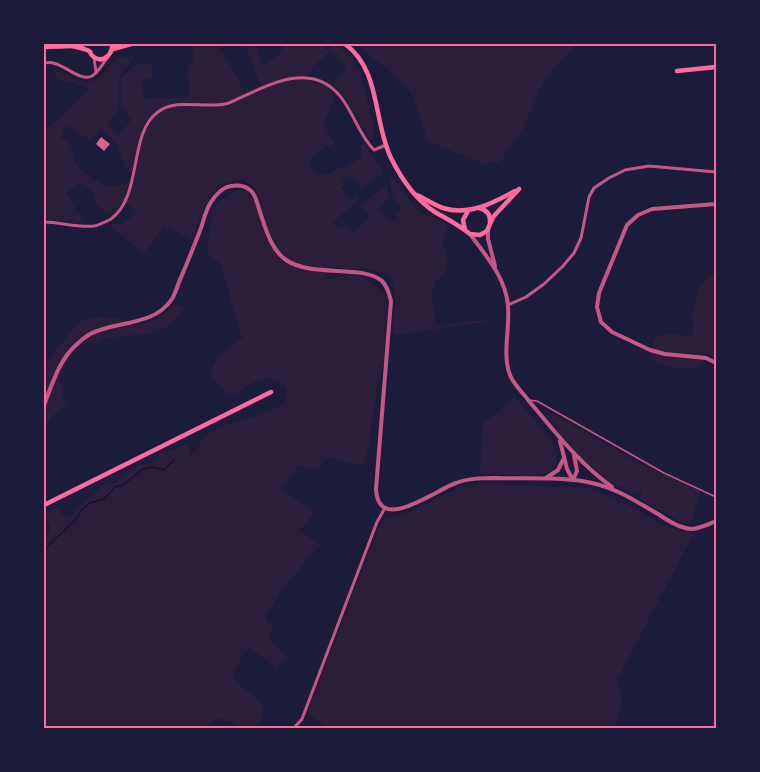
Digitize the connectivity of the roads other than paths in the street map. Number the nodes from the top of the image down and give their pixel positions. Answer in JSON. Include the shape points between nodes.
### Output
{"nodes":[{"id":1,"x":82,"y":44,"type":"edge"},
{"id":2,"x":89,"y":44,"type":"edge"},
{"id":3,"x":131,"y":44,"type":"edge"},
{"id":4,"x":345,"y":44,"type":"edge"},
{"id":5,"x":72,"y":46,"type":"junction"},
{"id":6,"x":113,"y":46,"type":"edge"},
{"id":7,"x":44,"y":47,"type":"edge"},
{"id":8,"x":89,"y":51,"type":"junction"},
{"id":9,"x":93,"y":56,"type":"junction"},
{"id":10,"x":109,"y":56,"type":"junction"},
{"id":11,"x":44,"y":63,"type":"edge"},
{"id":12,"x":717,"y":67,"type":"edge"},
{"id":13,"x":677,"y":71,"type":"dead end"},
{"id":14,"x":96,"y":73,"type":"junction"},
{"id":15,"x":386,"y":144,"type":"junction"},
{"id":16,"x":717,"y":172,"type":"edge"},
{"id":17,"x":415,"y":194,"type":"junction"},
{"id":18,"x":717,"y":204,"type":"edge"},
{"id":19,"x":479,"y":208,"type":"junction"},
{"id":20,"x":468,"y":211,"type":"junction"},
{"id":21,"x":44,"y":222,"type":"edge"},
{"id":22,"x":489,"y":226,"type":"junction"},
{"id":23,"x":468,"y":232,"type":"junction"},
{"id":24,"x":496,"y":269,"type":"junction"},
{"id":25,"x":508,"y":305,"type":"junction"},
{"id":26,"x":717,"y":363,"type":"edge"},
{"id":27,"x":271,"y":392,"type":"dead end"},
{"id":28,"x":528,"y":400,"type":"junction"},
{"id":29,"x":44,"y":405,"type":"edge"},
{"id":30,"x":560,"y":440,"type":"junction"},
{"id":31,"x":574,"y":454,"type":"junction"},
{"id":32,"x":564,"y":457,"type":"junction"},
{"id":33,"x":543,"y":479,"type":"junction"},
{"id":34,"x":573,"y":480,"type":"junction"},
{"id":35,"x":617,"y":492,"type":"junction"},
{"id":36,"x":717,"y":496,"type":"edge"},
{"id":37,"x":44,"y":505,"type":"edge"},
{"id":38,"x":385,"y":508,"type":"junction"},
{"id":39,"x":717,"y":520,"type":"edge"},
{"id":40,"x":294,"y":729,"type":"edge"}],
"edges":[{"from":1,"to":5,"type":"main road"},
{"from":2,"to":8,"type":"main road"},
{"from":3,"to":6,"type":"main road"},
{"from":4,"to":15,"type":"main road","via":[[358,55],[368,75]]},
{"from":5,"to":7,"type":"main road"},
{"from":5,"to":8,"type":"main road"},
{"from":6,"to":10,"type":"main road"},
{"from":8,"to":9,"type":"main road"},
{"from":9,"to":10,"type":"main road"},
{"from":9,"to":14,"type":"street"},
{"from":10,"to":14,"type":"street"},
{"from":11,"to":14,"type":"street","via":[[61,65],[87,78]]},
{"from":12,"to":13,"type":"main road"},
{"from":15,"to":17,"type":"main road"},
{"from":15,"to":21,"type":"street","via":[[374,150],[337,92],[323,82],[284,79],[221,106],[166,106],[145,129],[131,186],[114,216],[94,226]]},
{"from":16,"to":25,"type":"street","via":[[649,166],[609,177],[594,188],[574,253],[544,284]]},
{"from":17,"to":20,"type":"main road","via":[[443,208]]},
{"from":17,"to":23,"type":"main road","via":[[421,202]]},
{"from":18,"to":26,"type":"street","via":[[652,209],[638,215],[627,225],[599,293],[597,308],[601,322],[612,332],[650,350]]},
{"from":19,"to":20,"type":"main road"},
{"from":19,"to":22,"type":"main road","via":[[488,213]]},
{"from":19,"to":22,"type":"main road","via":[[519,189]]},
{"from":20,"to":23,"type":"main road","via":[[463,220]]},
{"from":22,"to":23,"type":"main road","via":[[480,235]]},
{"from":22,"to":24,"type":"street"},
{"from":23,"to":24,"type":"street"},
{"from":24,"to":25,"type":"street"},
{"from":25,"to":28,"type":"street","via":[[507,362],[511,377]]},
{"from":27,"to":37,"type":"main road"},
{"from":28,"to":30,"type":"street"},
{"from":28,"to":36,"type":"lane","via":[[537,401],[664,473]]},
{"from":29,"to":38,"type":"street","via":[[61,365],[75,346],[90,334],[145,320],[172,299],[209,204],[221,190],[243,186],[252,191],[275,250],[282,257],[305,268],[374,276],[389,291],[376,486],[377,499]]},
{"from":30,"to":31,"type":"street"},
{"from":30,"to":32,"type":"street"},
{"from":31,"to":34,"type":"street","via":[[578,470]]},
{"from":31,"to":35,"type":"street"},
{"from":32,"to":33,"type":"street","via":[[558,470]]},
{"from":32,"to":34,"type":"street"},
{"from":33,"to":34,"type":"street"},
{"from":33,"to":38,"type":"street","via":[[466,480],[403,508]]},
{"from":34,"to":35,"type":"street"},
{"from":35,"to":39,"type":"street","via":[[691,529]]},
{"from":38,"to":40,"type":"street","via":[[302,719]]}]}
